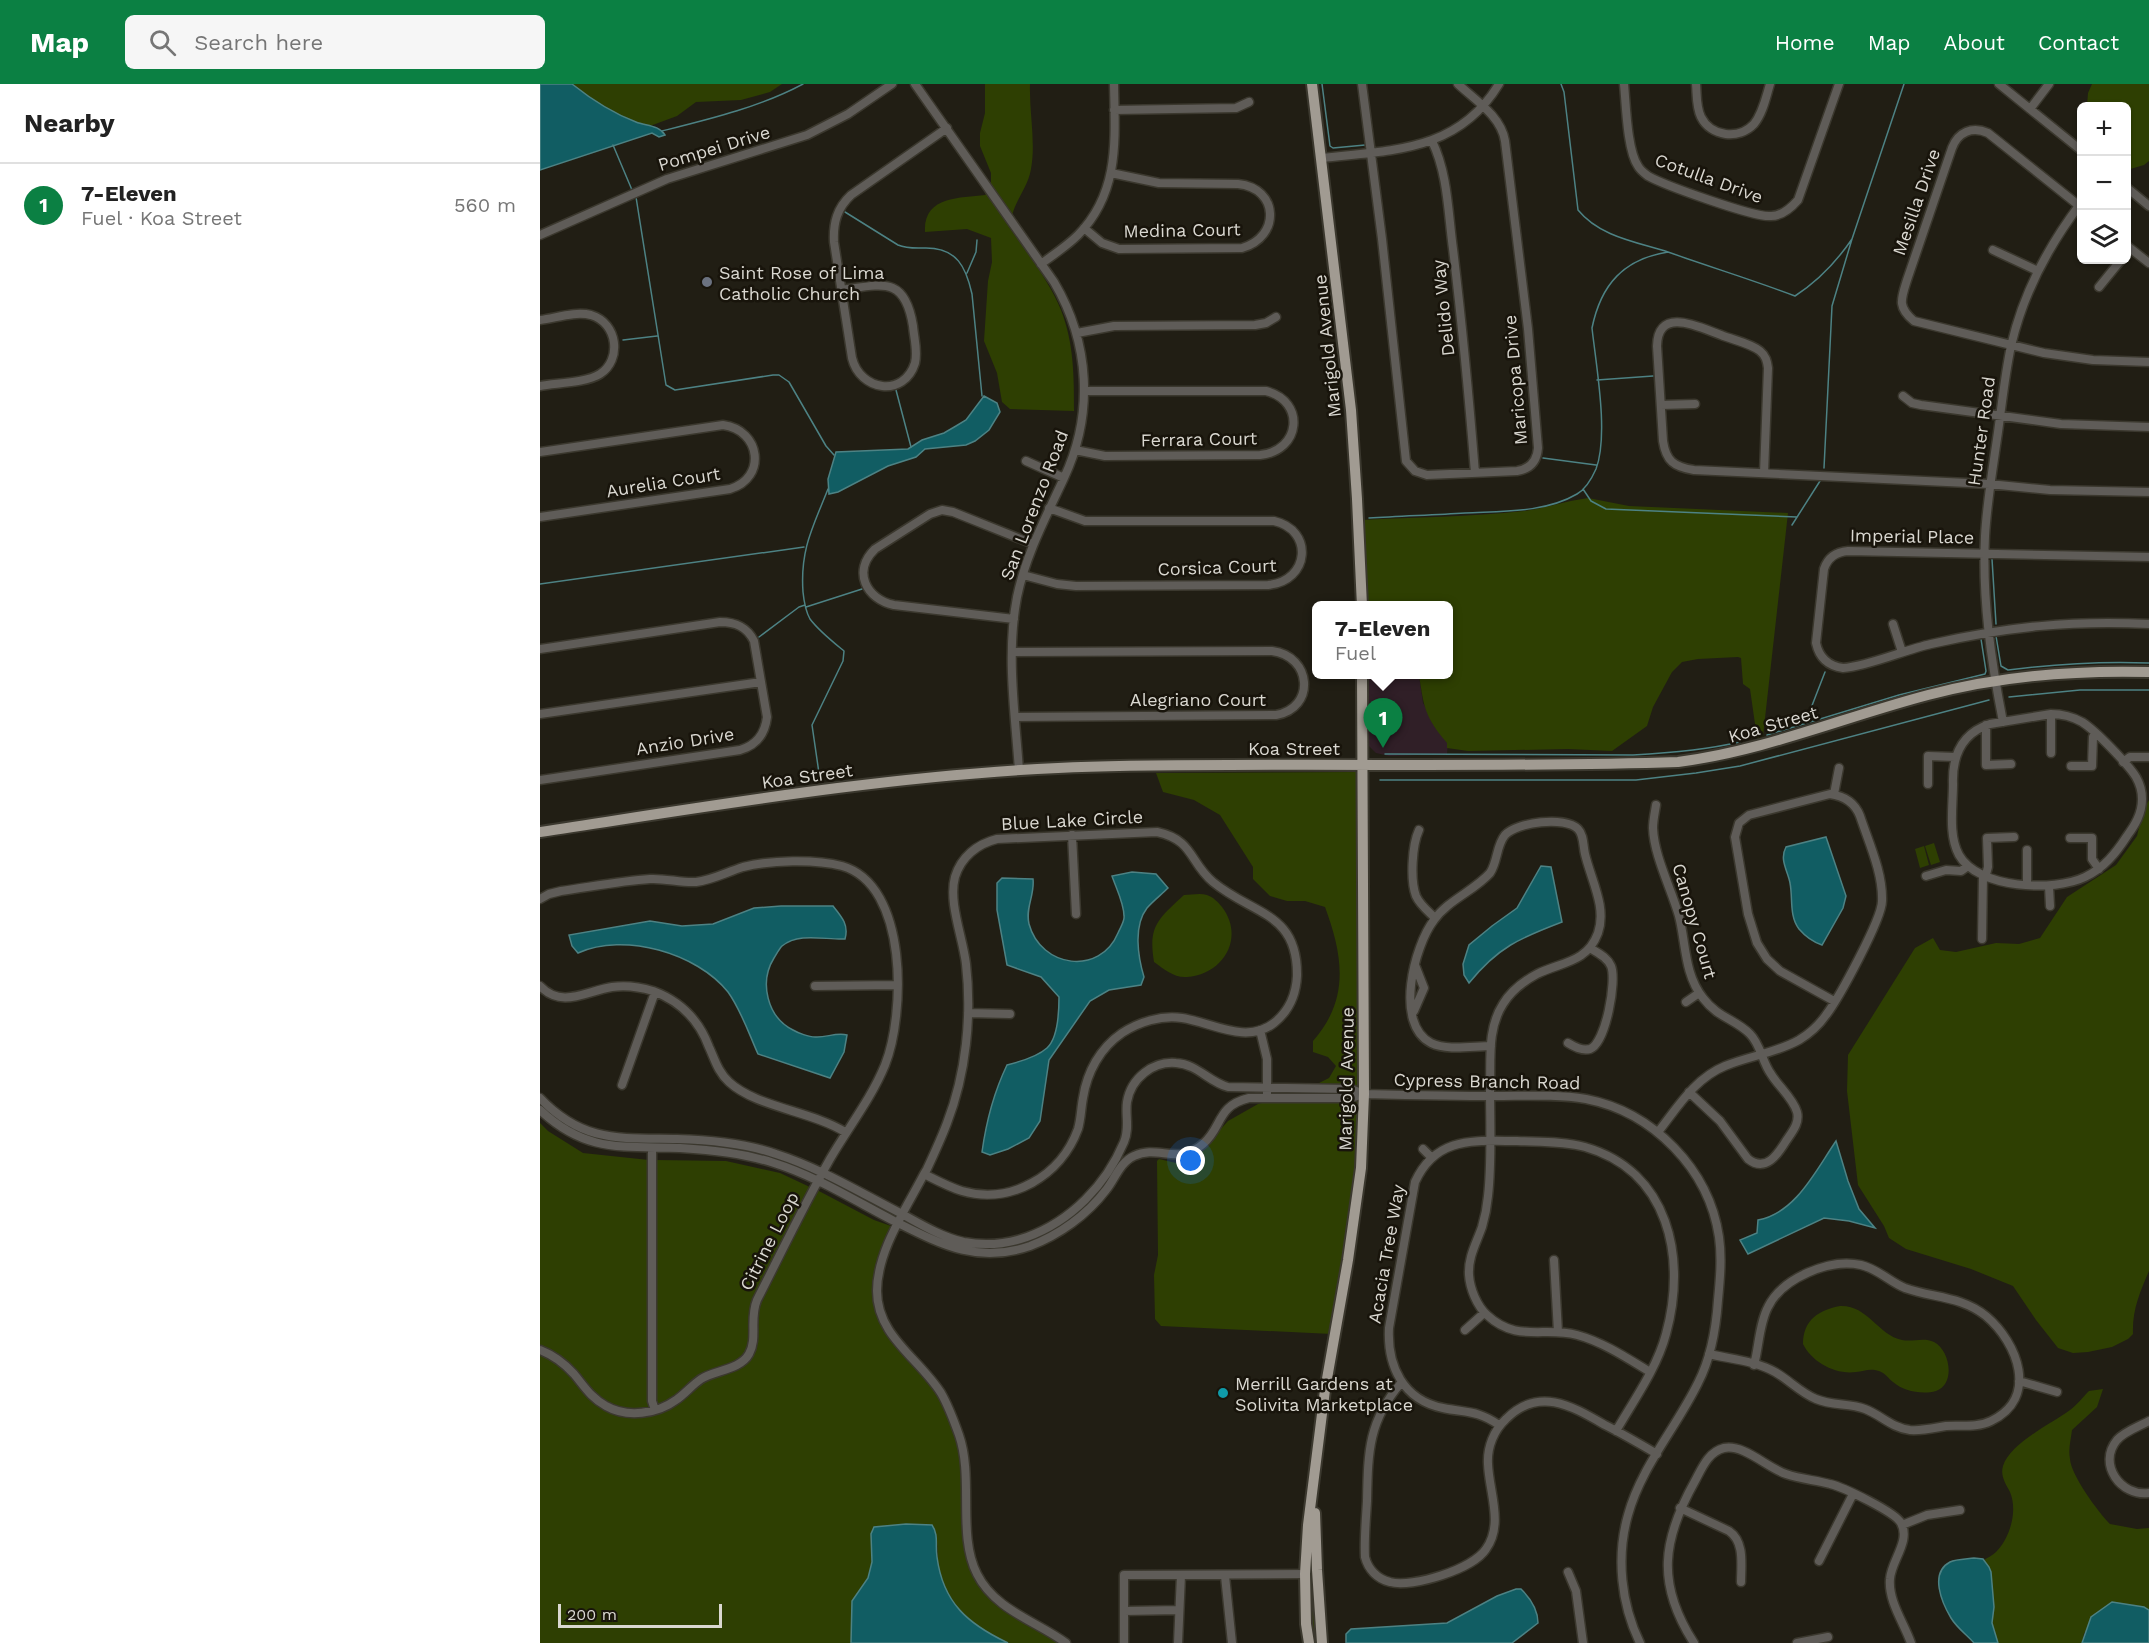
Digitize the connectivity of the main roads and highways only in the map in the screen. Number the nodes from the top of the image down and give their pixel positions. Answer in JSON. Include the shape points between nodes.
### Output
{"nodes":[{"id":1,"x":1312,"y":84,"type":"edge"},
{"id":2,"x":1362,"y":601,"type":"edge"},
{"id":3,"x":2149,"y":672,"type":"edge"},
{"id":4,"x":1362,"y":679,"type":"edge"},
{"id":5,"x":1363,"y":764,"type":"junction"},
{"id":6,"x":540,"y":832,"type":"edge"},
{"id":7,"x":1314,"y":1480,"type":"junction"},
{"id":8,"x":1309,"y":1643,"type":"edge"},
{"id":9,"x":1322,"y":1643,"type":"edge"}],
"edges":[{"from":1,"to":2,"type":"main road","name":"Marigold Avenue","via":[[1351,410]]},
{"from":3,"to":5,"type":"main road","name":"Koa Street","via":[[2069,672],[1995,680],[1930,694],[1774,743],[1678,762]]},
{"from":4,"to":5,"type":"main road","name":"Marigold Avenue"},
{"from":5,"to":6,"type":"main road","name":"Koa Street","via":[[1019,770],[829,789]]},
{"from":5,"to":7,"type":"main road","name":"Marigold Avenue","via":[[1364,1094],[1359,1187]]},
{"from":7,"to":8,"type":"main road","name":"Marigold Avenue","via":[[1305,1574]]},
{"from":7,"to":9,"type":"main road","name":"Marigold Avenue"}]}
